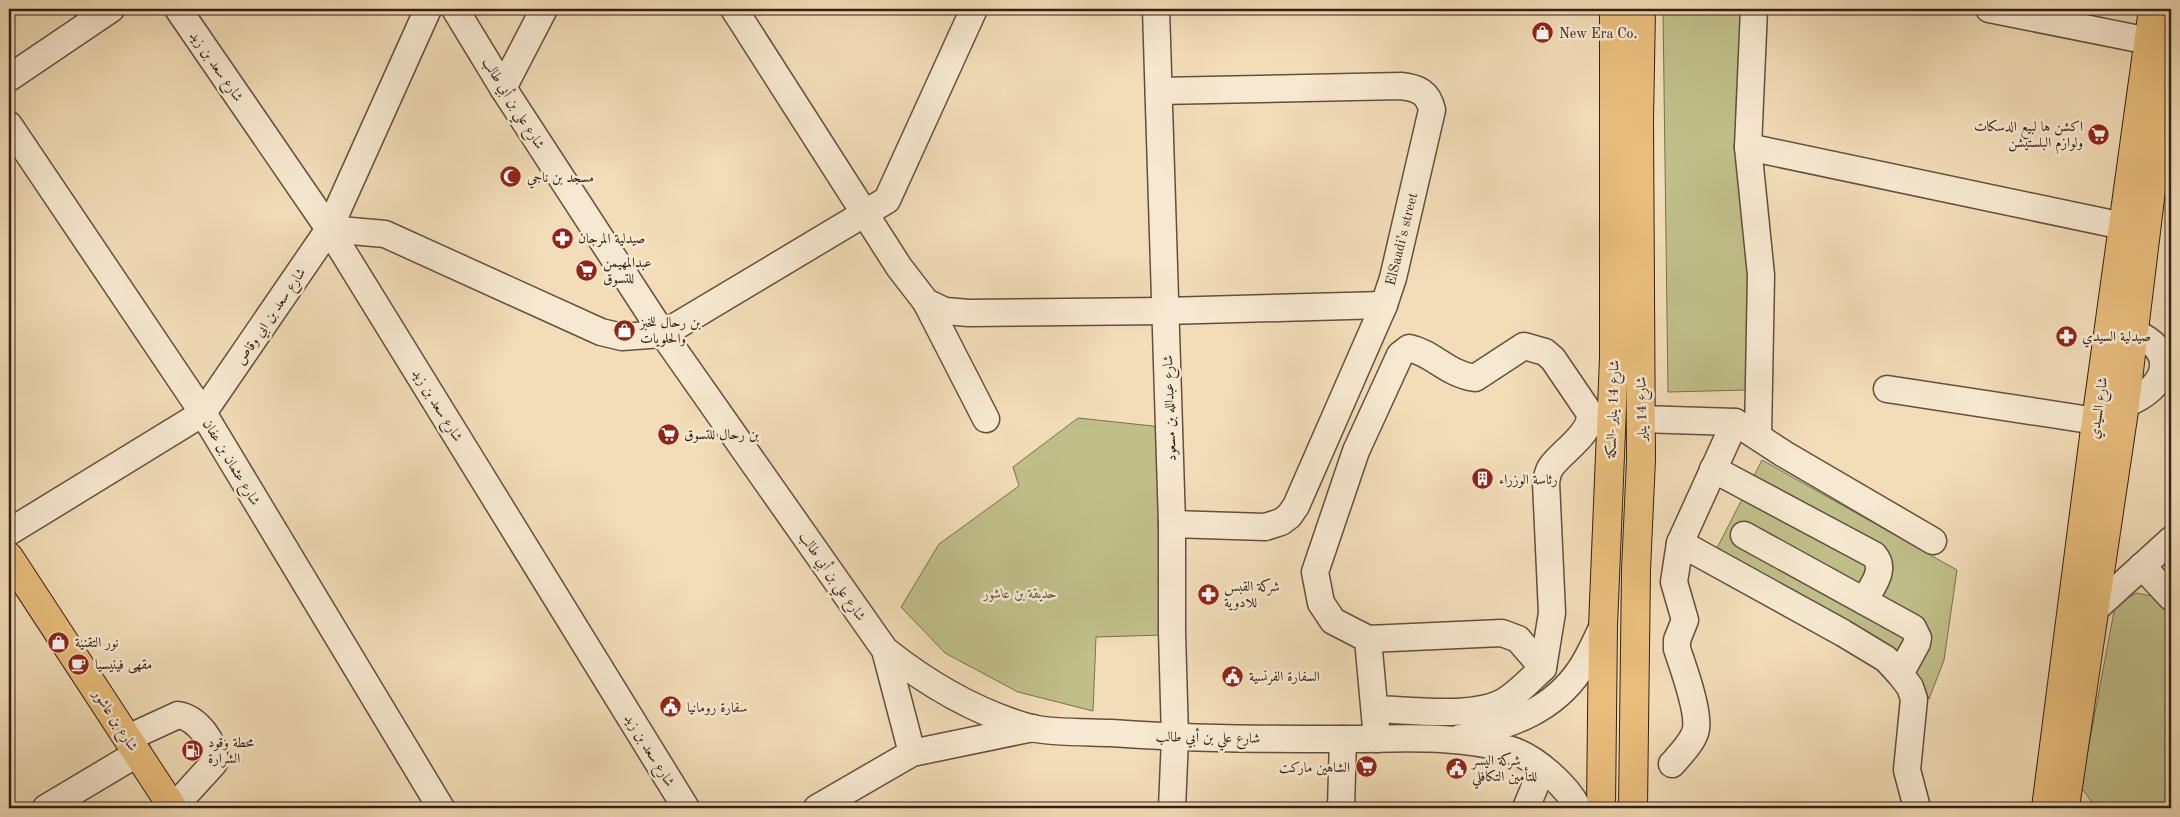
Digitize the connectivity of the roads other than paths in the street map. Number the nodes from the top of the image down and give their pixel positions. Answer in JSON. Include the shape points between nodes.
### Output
{"nodes":[{"id":1,"x":112,"y":9,"type":"edge"},
{"id":2,"x":178,"y":9,"type":"edge"},
{"id":3,"x":428,"y":9,"type":"edge"},
{"id":4,"x":456,"y":9,"type":"edge"},
{"id":5,"x":544,"y":9,"type":"edge"},
{"id":6,"x":974,"y":9,"type":"edge"},
{"id":7,"x":1156,"y":9,"type":"edge"},
{"id":8,"x":1614,"y":9,"type":"edge"},
{"id":9,"x":1641,"y":9,"type":"edge"},
{"id":10,"x":1754,"y":9,"type":"edge"},
{"id":11,"x":1989,"y":9,"type":"edge"},
{"id":12,"x":2153,"y":9,"type":"edge"},
{"id":13,"x":746,"y":15,"type":"edge"},
{"id":14,"x":2160,"y":34,"type":"edge"},
{"id":15,"x":9,"y":78,"type":"edge"},
{"id":16,"x":504,"y":88,"type":"junction"},
{"id":17,"x":1159,"y":91,"type":"junction"},
{"id":18,"x":9,"y":125,"type":"edge"},
{"id":19,"x":1748,"y":147,"type":"junction"},
{"id":20,"x":866,"y":213,"type":"junction"},
{"id":21,"x":2124,"y":226,"type":"junction"},
{"id":22,"x":329,"y":229,"type":"junction"},
{"id":23,"x":926,"y":302,"type":"junction"},
{"id":24,"x":1384,"y":305,"type":"junction"},
{"id":25,"x":1166,"y":311,"type":"junction"},
{"id":26,"x":2133,"y":332,"type":"junction"},
{"id":27,"x":663,"y":334,"type":"junction"},
{"id":28,"x":2168,"y":368,"type":"edge"},
{"id":29,"x":1887,"y":389,"type":"dead end"},
{"id":30,"x":2125,"y":404,"type":"junction"},
{"id":31,"x":203,"y":413,"type":"junction"},
{"id":32,"x":986,"y":419,"type":"dead end"},
{"id":33,"x":1640,"y":419,"type":"junction"},
{"id":34,"x":2096,"y":421,"type":"junction"},
{"id":35,"x":1734,"y":422,"type":"junction"},
{"id":36,"x":1758,"y":436,"type":"junction"},
{"id":37,"x":1713,"y":469,"type":"junction"},
{"id":38,"x":1172,"y":524,"type":"junction"},
{"id":39,"x":9,"y":532,"type":"edge"},
{"id":40,"x":1744,"y":535,"type":"dead end"},
{"id":41,"x":2171,"y":540,"type":"edge"},
{"id":42,"x":1933,"y":541,"type":"dead end"},
{"id":43,"x":1680,"y":543,"type":"junction"},
{"id":44,"x":9,"y":557,"type":"edge"},
{"id":45,"x":2142,"y":566,"type":"junction"},
{"id":46,"x":2171,"y":597,"type":"edge"},
{"id":47,"x":1864,"y":601,"type":"junction"},
{"id":48,"x":2094,"y":610,"type":"junction"},
{"id":49,"x":1603,"y":626,"type":"junction"},
{"id":50,"x":1368,"y":639,"type":"junction"},
{"id":51,"x":885,"y":650,"type":"junction"},
{"id":52,"x":1543,"y":668,"type":"junction"},
{"id":53,"x":1900,"y":674,"type":"junction"},
{"id":54,"x":1375,"y":709,"type":"junction"},
{"id":55,"x":1033,"y":728,"type":"junction"},
{"id":56,"x":1175,"y":738,"type":"junction"},
{"id":57,"x":1343,"y":739,"type":"junction"},
{"id":58,"x":1377,"y":739,"type":"junction"},
{"id":59,"x":1454,"y":739,"type":"junction"},
{"id":60,"x":133,"y":746,"type":"junction"},
{"id":61,"x":912,"y":753,"type":"junction"},
{"id":62,"x":1672,"y":764,"type":"dead end"},
{"id":63,"x":1542,"y":769,"type":"junction"},
{"id":64,"x":46,"y":808,"type":"edge"},
{"id":65,"x":173,"y":808,"type":"edge"},
{"id":66,"x":441,"y":808,"type":"edge"},
{"id":67,"x":686,"y":808,"type":"edge"},
{"id":68,"x":817,"y":808,"type":"edge"},
{"id":69,"x":1172,"y":808,"type":"edge"},
{"id":70,"x":1341,"y":808,"type":"edge"},
{"id":71,"x":1526,"y":808,"type":"edge"},
{"id":72,"x":1578,"y":808,"type":"edge"},
{"id":73,"x":1601,"y":808,"type":"edge"},
{"id":74,"x":1633,"y":808,"type":"edge"},
{"id":75,"x":1917,"y":808,"type":"edge"},
{"id":76,"x":2046,"y":808,"type":"edge"},
{"id":77,"x":2065,"y":808,"type":"edge"}],
"edges":[{"from":1,"to":15,"type":"street"},
{"from":2,"to":22,"type":"street","name":"شارع سعد بن زيد"},
{"from":3,"to":22,"type":"street","name":"شارع سعد بن ابي وقاص"},
{"from":4,"to":16,"type":"street","name":"شارع علي بن أبي طالب"},
{"from":5,"to":16,"type":"street"},
{"from":6,"to":20,"type":"street","via":[[892,192],[887,200]]},
{"from":7,"to":17,"type":"street","name":"شارع عبدالله بن مسعود"},
{"from":8,"to":49,"type":"main road","name":"شارع 14 يناير -السكة","via":[[1614,358]]},
{"from":9,"to":33,"type":"main road","name":"شارع 14 يناير"},
{"from":10,"to":19,"type":"street"},
{"from":11,"to":14,"type":"street"},
{"from":12,"to":14,"type":"main road","name":"شارع السيدي"},
{"from":13,"to":20,"type":"street"},
{"from":14,"to":21,"type":"main road","name":"شارع السيدي"},
{"from":14,"to":26,"type":"main road","name":"شارع السيدي"},
{"from":16,"to":27,"type":"street","name":"شارع علي بن أبي طالب"},
{"from":17,"to":24,"type":"street","name":"ElSaadi’s street","via":[[1400,86],[1423,92],[1432,110]]},
{"from":17,"to":25,"type":"street","name":"شارع عبدالله بن مسعود"},
{"from":18,"to":31,"type":"street","name":"شارع عثمان بن عفان"},
{"from":19,"to":21,"type":"street"},
{"from":19,"to":36,"type":"street","via":[[1761,275]]},
{"from":20,"to":23,"type":"street","via":[[899,267]]},
{"from":20,"to":27,"type":"street"},
{"from":21,"to":34,"type":"main road","name":"شارع السيدي"},
{"from":22,"to":27,"type":"street","via":[[385,234],[601,332],[622,337]]},
{"from":22,"to":31,"type":"street","name":"شارع سعد بن ابي وقاص"},
{"from":22,"to":67,"type":"street","name":"شارع سعد بن زيد"},
{"from":23,"to":25,"type":"street","via":[[944,311],[968,313]]},
{"from":23,"to":32,"type":"street"},
{"from":24,"to":25,"type":"street"},
{"from":24,"to":38,"type":"street","name":"ElSaadi’s street","via":[[1290,516],[1265,527]]},
{"from":25,"to":38,"type":"street","name":"شارع عبدالله بن مسعود"},
{"from":26,"to":28,"type":"street","via":[[2149,338]]},
{"from":26,"to":30,"type":"main road","name":"شارع السيدي"},
{"from":27,"to":51,"type":"street","name":"شارع علي بن أبي طالب"},
{"from":28,"to":30,"type":"street","via":[[2153,389],[2142,398]]},
{"from":29,"to":34,"type":"street"},
{"from":30,"to":48,"type":"main road","name":"شارع السيدي"},
{"from":31,"to":39,"type":"street","name":"شارع سعد بن ابي وقاص"},
{"from":31,"to":66,"type":"street","name":"شارع عثمان بن عفان"},
{"from":33,"to":35,"type":"street"},
{"from":33,"to":74,"type":"main road","name":"شارع 14 يناير"},
{"from":34,"to":76,"type":"main road","name":"شارع السيدي"},
{"from":35,"to":36,"type":"street"},
{"from":35,"to":37,"type":"street"},
{"from":36,"to":42,"type":"street"},
{"from":37,"to":43,"type":"street"},
{"from":37,"to":47,"type":"street","via":[[1874,555],[1880,572]]},
{"from":38,"to":56,"type":"street","name":"شارع عبدالله بن مسعود"},
{"from":40,"to":47,"type":"street"},
{"from":41,"to":45,"type":"street"},
{"from":43,"to":53,"type":"street","via":[[1886,659]]},
{"from":43,"to":62,"type":"street","via":[[1674,582],[1685,620],[1677,649],[1692,698],[1696,729]]},
{"from":44,"to":60,"type":"main road","name":"شارع بن عاشور"},
{"from":45,"to":46,"type":"street"},
{"from":45,"to":48,"type":"street"},
{"from":47,"to":53,"type":"street","via":[[1916,632],[1917,643]]},
{"from":48,"to":77,"type":"main road","name":"شارع السيدي"},
{"from":49,"to":59,"type":"street","name":"شارع علي بن أبي طالب","via":[[1580,670],[1547,704],[1510,723]]},
{"from":49,"to":73,"type":"main road","name":"شارع 14 يناير -السكة"},
{"from":50,"to":52,"type":"street","via":[[1502,633],[1518,639]]},
{"from":50,"to":52,"type":"street","via":[[1333,621],[1321,603],[1315,572],[1356,451],[1400,355],[1409,348],[1418,350],[1454,373],[1476,378],[1524,346],[1545,352],[1553,359],[1591,419],[1588,428],[1549,468],[1546,482],[1552,613]]},
{"from":50,"to":54,"type":"street"},
{"from":51,"to":55,"type":"street","name":"شارع علي بن أبي طالب","via":[[942,690],[985,712]]},
{"from":51,"to":61,"type":"street"},
{"from":52,"to":54,"type":"street","via":[[1504,702],[1468,712]]},
{"from":53,"to":75,"type":"street","via":[[1914,699],[1907,770]]},
{"from":54,"to":58,"type":"street"},
{"from":55,"to":56,"type":"street","name":"شارع علي بن أبي طالب"},
{"from":55,"to":61,"type":"street"},
{"from":56,"to":57,"type":"street","name":"شارع علي بن أبي طالب"},
{"from":56,"to":69,"type":"street","name":"شارع عبدالله بن مسعود"},
{"from":57,"to":58,"type":"street","name":"شارع علي بن أبي طالب"},
{"from":57,"to":70,"type":"street"},
{"from":58,"to":59,"type":"street","name":"شارع علي بن أبي طالب"},
{"from":59,"to":63,"type":"street","name":"شارع علي بن أبي طالب","via":[[1511,750],[1530,758]]},
{"from":60,"to":64,"type":"street"},
{"from":60,"to":65,"type":"main road","name":"شارع بن عاشور"},
{"from":60,"to":65,"type":"street","via":[[178,715],[193,720],[213,746],[214,763]]},
{"from":61,"to":68,"type":"street"},
{"from":63,"to":71,"type":"street"},
{"from":63,"to":72,"type":"street","name":"شارع علي بن أبي طالب"}]}
